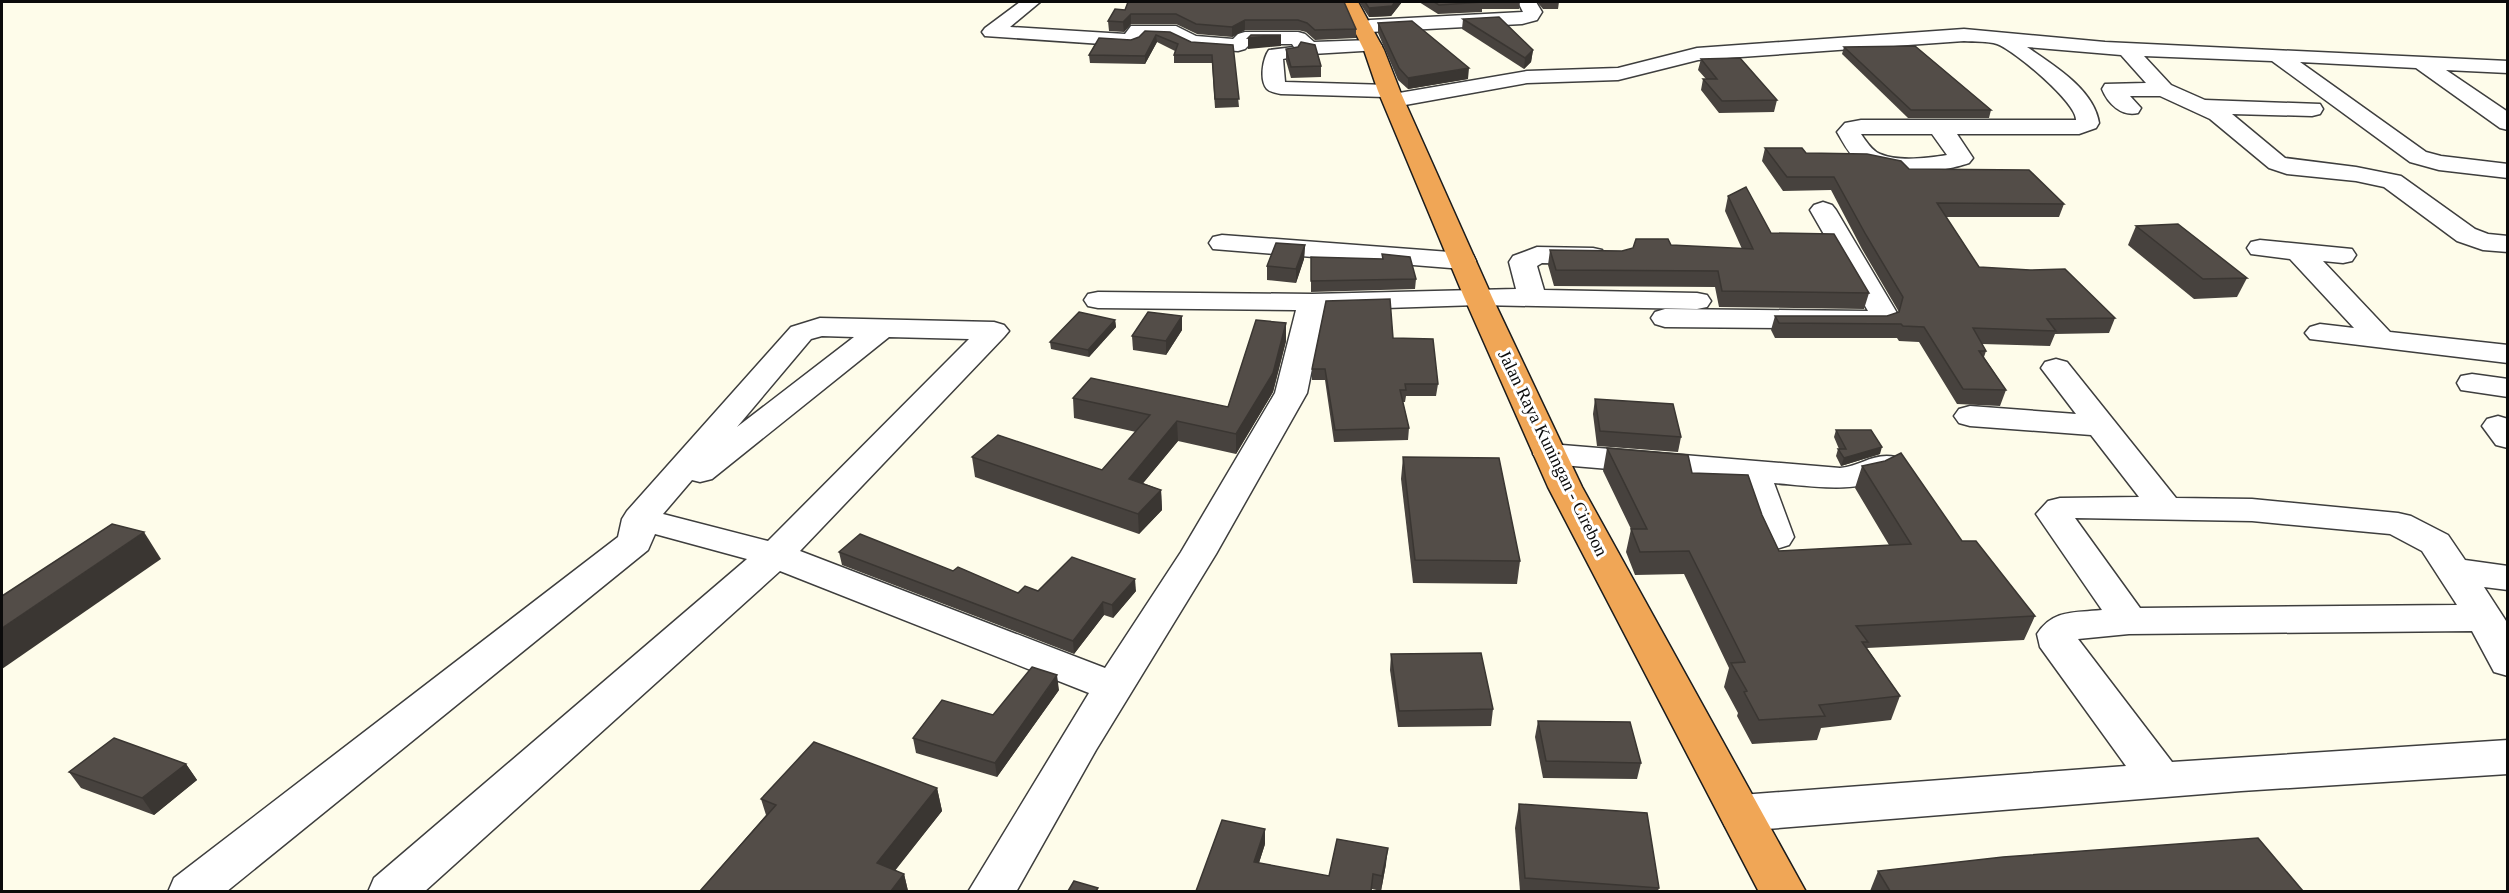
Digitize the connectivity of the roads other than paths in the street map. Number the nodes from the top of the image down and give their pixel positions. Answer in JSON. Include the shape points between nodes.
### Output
{"nodes":[{"id":1,"x":1031,"y":2,"type":"edge"},
{"id":2,"x":1527,"y":2,"type":"edge"},
{"id":3,"x":1364,"y":31,"type":"edge"},
{"id":4,"x":2001,"y":36,"type":"junction"},
{"id":5,"x":2127,"y":49,"type":"junction"},
{"id":6,"x":1322,"y":51,"type":"dead end"},
{"id":7,"x":1290,"y":52,"type":"edge"},
{"id":8,"x":2277,"y":55,"type":"junction"},
{"id":9,"x":2422,"y":63,"type":"junction"},
{"id":10,"x":2508,"y":68,"type":"edge"},
{"id":11,"x":2163,"y":90,"type":"junction"},
{"id":12,"x":1392,"y":96,"type":"junction"},
{"id":13,"x":2204,"y":107,"type":"junction"},
{"id":14,"x":2130,"y":108,"type":"dead end"},
{"id":15,"x":2312,"y":109,"type":"dead end"},
{"id":16,"x":2508,"y":123,"type":"edge"},
{"id":17,"x":1938,"y":127,"type":"dead end"},
{"id":18,"x":2508,"y":171,"type":"edge"},
{"id":19,"x":1823,"y":210,"type":"dead end"},
{"id":20,"x":1222,"y":243,"type":"dead end"},
{"id":21,"x":2508,"y":244,"type":"edge"},
{"id":22,"x":2260,"y":248,"type":"dead end"},
{"id":23,"x":2298,"y":251,"type":"junction"},
{"id":24,"x":2343,"y":255,"type":"dead end"},
{"id":25,"x":1619,"y":256,"type":"edge"},
{"id":26,"x":1463,"y":261,"type":"junction"},
{"id":27,"x":1533,"y":298,"type":"junction"},
{"id":28,"x":1098,"y":300,"type":"dead end"},
{"id":29,"x":1696,"y":301,"type":"dead end"},
{"id":30,"x":1312,"y":302,"type":"junction"},
{"id":31,"x":1483,"y":306,"type":"junction"},
{"id":32,"x":2320,"y":333,"type":"dead end"},
{"id":33,"x":2379,"y":338,"type":"junction"},
{"id":34,"x":2508,"y":354,"type":"edge"},
{"id":35,"x":2056,"y":368,"type":"dead end"},
{"id":36,"x":2472,"y":382,"type":"dead end"},
{"id":37,"x":2508,"y":388,"type":"edge"},
{"id":38,"x":1970,"y":416,"type":"dead end"},
{"id":39,"x":2101,"y":426,"type":"junction"},
{"id":40,"x":1550,"y":454,"type":"junction"},
{"id":41,"x":1884,"y":464,"type":"edge"},
{"id":42,"x":1754,"y":473,"type":"junction"},
{"id":43,"x":2167,"y":510,"type":"junction"},
{"id":44,"x":640,"y":519,"type":"junction"},
{"id":45,"x":1776,"y":537,"type":"dead end"},
{"id":46,"x":775,"y":555,"type":"junction"},
{"id":47,"x":2453,"y":571,"type":"junction"},
{"id":48,"x":2508,"y":578,"type":"edge"},
{"id":49,"x":2485,"y":618,"type":"junction"},
{"id":50,"x":2129,"y":621,"type":"junction"},
{"id":51,"x":2507,"y":661,"type":"edge"},
{"id":52,"x":1094,"y":680,"type":"dead end"},
{"id":53,"x":2508,"y":757,"type":"edge"},
{"id":54,"x":2161,"y":780,"type":"junction"},
{"id":55,"x":1741,"y":813,"type":"junction"},
{"id":56,"x":191,"y":891,"type":"edge"},
{"id":57,"x":391,"y":891,"type":"edge"},
{"id":58,"x":991,"y":891,"type":"edge"},
{"id":59,"x":1783,"y":891,"type":"edge"}],
"edges":[{"from":1,"to":3,"type":"street","via":[[992,32],[1131,40],[1138,30],[1176,32],[1191,42],[1238,45],[1245,38],[1298,38],[1312,48]]},
{"from":2,"to":3,"type":"street","via":[[1533,12],[1522,18]]},
{"from":3,"to":6,"type":"street"},
{"from":3,"to":12,"type":"highway","name":"Jalan Raya Kuningan - Cirebon"},
{"from":4,"to":5,"type":"street","via":[[2056,45]]},
{"from":4,"to":12,"type":"street","via":[[1728,50],[1618,74],[1527,77]]},
{"from":4,"to":17,"type":"street","via":[[2064,85],[2082,104],[2088,123]]},
{"from":5,"to":8,"type":"street"},
{"from":5,"to":11,"type":"street"},
{"from":7,"to":12,"type":"street","via":[[1273,58],[1275,85],[1281,88]]},
{"from":8,"to":9,"type":"street"},
{"from":8,"to":18,"type":"street","via":[[2418,157]]},
{"from":9,"to":10,"type":"street"},
{"from":9,"to":16,"type":"street"},
{"from":11,"to":13,"type":"street"},
{"from":11,"to":14,"type":"street","via":[[2113,89]]},
{"from":12,"to":26,"type":"highway","name":"Jalan Raya Kuningan - Cirebon"},
{"from":13,"to":15,"type":"street"},
{"from":13,"to":21,"type":"street","via":[[2277,163],[2392,181],[2466,235],[2483,242]]},
{"from":19,"to":31,"type":"street","via":[[1883,313],[1882,320]]},
{"from":20,"to":26,"type":"street"},
{"from":22,"to":23,"type":"street"},
{"from":23,"to":24,"type":"street"},
{"from":23,"to":33,"type":"street"},
{"from":25,"to":27,"type":"street","via":[[1538,255],[1523,262]]},
{"from":26,"to":31,"type":"highway","name":"Jalan Raya Kuningan - Cirebon"},
{"from":27,"to":29,"type":"street"},
{"from":27,"to":31,"type":"street"},
{"from":28,"to":30,"type":"street"},
{"from":30,"to":31,"type":"street"},
{"from":30,"to":58,"type":"street","via":[[1291,393],[1198,554]]},
{"from":31,"to":40,"type":"highway","name":"Jalan Raya Kuningan - Cirebon"},
{"from":32,"to":33,"type":"street"},
{"from":33,"to":34,"type":"street"},
{"from":35,"to":39,"type":"street"},
{"from":36,"to":37,"type":"street"},
{"from":38,"to":39,"type":"street"},
{"from":39,"to":43,"type":"street"},
{"from":40,"to":42,"type":"street"},
{"from":40,"to":55,"type":"highway","name":"Jalan Raya Kuningan - Cirebon"},
{"from":41,"to":42,"type":"street","via":[[1854,477],[1840,478]]},
{"from":42,"to":45,"type":"street"},
{"from":43,"to":47,"type":"street","via":[[2252,510],[2385,521],[2435,543]]},
{"from":43,"to":50,"type":"street","via":[[2077,507],[2060,509],[2054,514]]},
{"from":44,"to":46,"type":"street"},
{"from":44,"to":46,"type":"street","via":[[801,333],[820,327],[994,331]]},
{"from":44,"to":56,"type":"street","via":[[635,542]]},
{"from":46,"to":52,"type":"street"},
{"from":46,"to":57,"type":"street"},
{"from":47,"to":48,"type":"street"},
{"from":47,"to":49,"type":"street"},
{"from":49,"to":50,"type":"street"},
{"from":49,"to":51,"type":"street"},
{"from":50,"to":54,"type":"street","via":[[2064,627],[2057,634],[2060,647]]},
{"from":53,"to":54,"type":"street"},
{"from":54,"to":55,"type":"street"},
{"from":55,"to":59,"type":"highway","name":"Jalan Raya Kuningan - Cirebon"}]}
